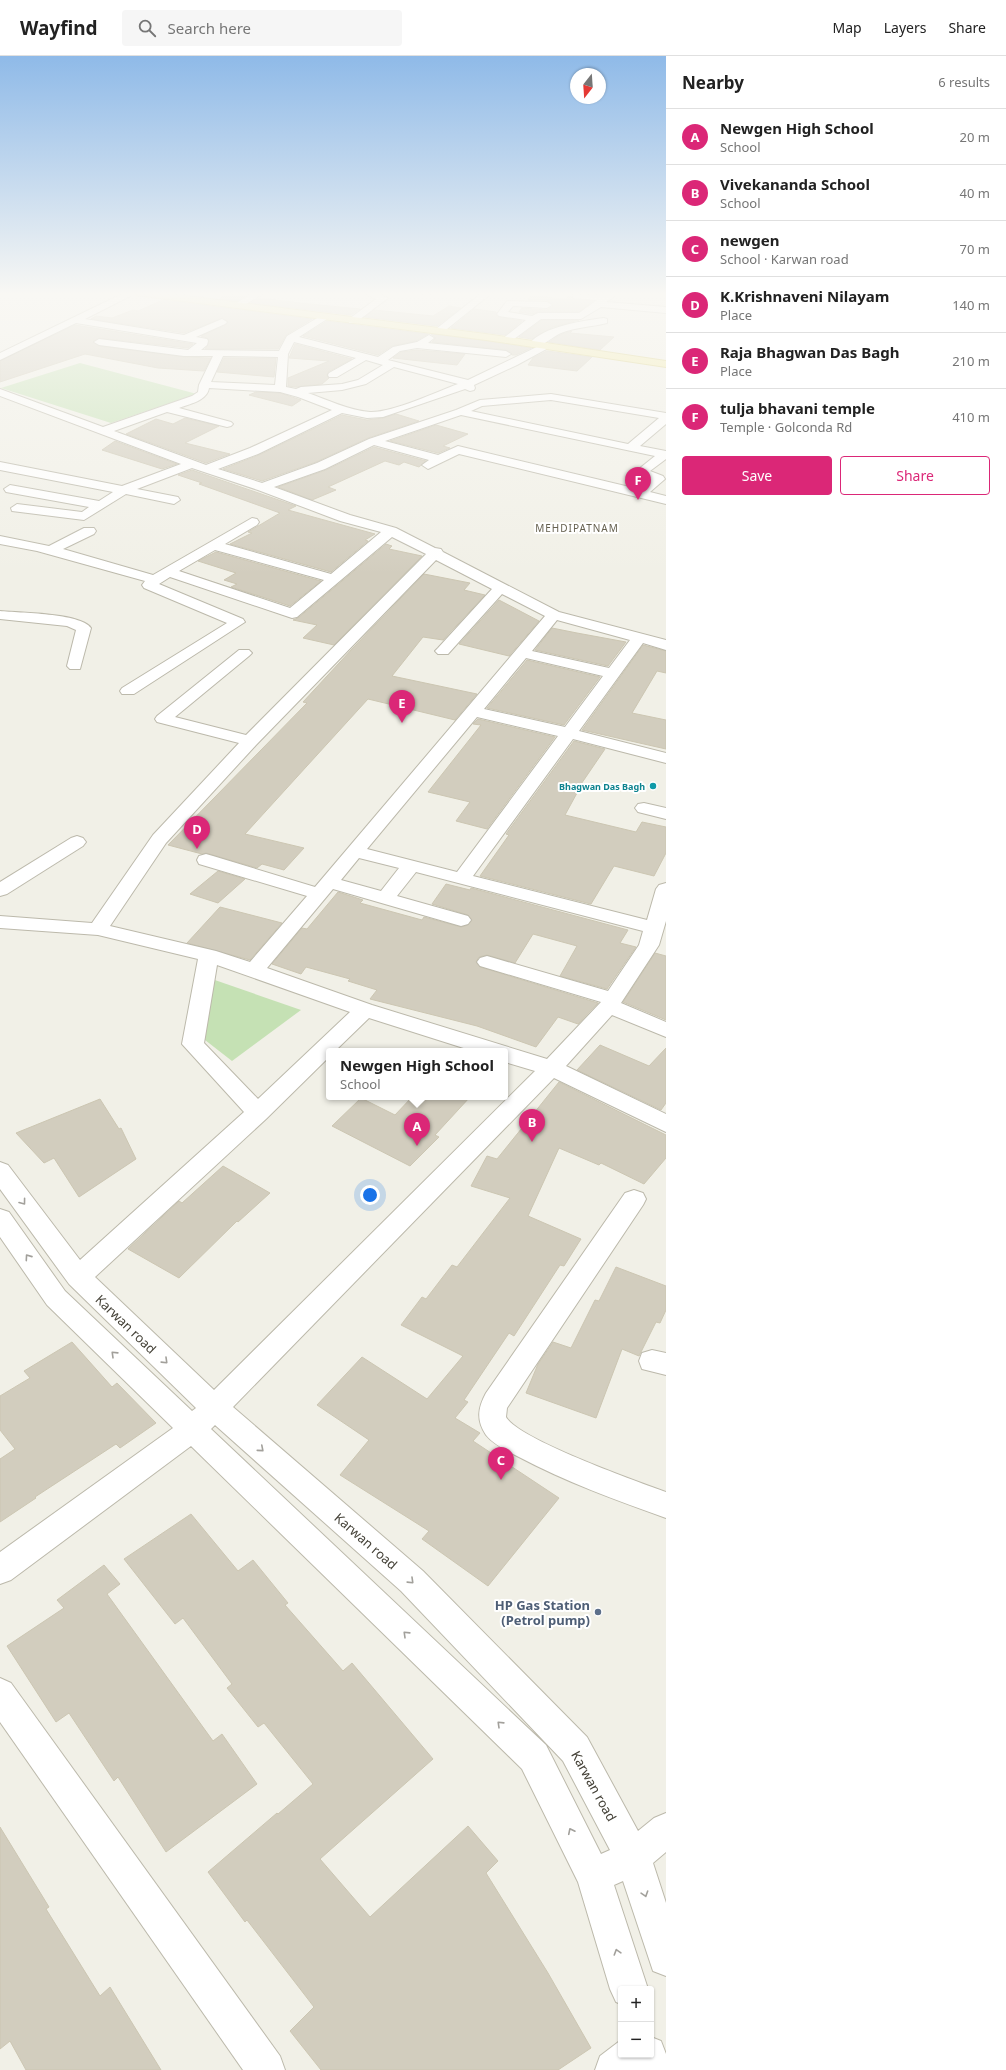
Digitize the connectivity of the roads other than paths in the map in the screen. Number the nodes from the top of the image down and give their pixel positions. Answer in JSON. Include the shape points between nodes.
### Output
{"nodes":[{"id":1,"x":204,"y":386,"type":"edge"},
{"id":2,"x":223,"y":386,"type":"edge"},
{"id":3,"x":280,"y":386,"type":"edge"},
{"id":4,"x":346,"y":386,"type":"edge"},
{"id":5,"x":462,"y":386,"type":"edge"},
{"id":6,"x":469,"y":386,"type":"edge"},
{"id":7,"x":280,"y":389,"type":"junction"},
{"id":8,"x":0,"y":392,"type":"edge"},
{"id":9,"x":298,"y":392,"type":"junction"},
{"id":10,"x":19,"y":399,"type":"junction"},
{"id":11,"x":281,"y":401,"type":"dead end"},
{"id":12,"x":480,"y":403,"type":"junction"},
{"id":13,"x":6,"y":404,"type":"dead end"},
{"id":14,"x":166,"y":408,"type":"junction"},
{"id":15,"x":342,"y":409,"type":"junction"},
{"id":16,"x":460,"y":412,"type":"junction"},
{"id":17,"x":666,"y":417,"type":"edge"},
{"id":18,"x":227,"y":424,"type":"dead end"},
{"id":19,"x":105,"y":430,"type":"junction"},
{"id":20,"x":373,"y":441,"type":"junction"},
{"id":21,"x":630,"y":448,"type":"junction"},
{"id":22,"x":665,"y":455,"type":"edge"},
{"id":23,"x":191,"y":464,"type":"junction"},
{"id":24,"x":0,"y":466,"type":"edge"},
{"id":25,"x":206,"y":469,"type":"junction"},
{"id":26,"x":262,"y":486,"type":"junction"},
{"id":27,"x":10,"y":489,"type":"dead end"},
{"id":28,"x":126,"y":490,"type":"junction"},
{"id":29,"x":640,"y":494,"type":"junction"},
{"id":30,"x":174,"y":500,"type":"dead end"},
{"id":31,"x":666,"y":500,"type":"edge"},
{"id":32,"x":100,"y":505,"type":"junction"},
{"id":33,"x":17,"y":508,"type":"dead end"},
{"id":34,"x":252,"y":522,"type":"dead end"},
{"id":35,"x":89,"y":531,"type":"dead end"},
{"id":36,"x":391,"y":531,"type":"junction"},
{"id":37,"x":0,"y":540,"type":"edge"},
{"id":38,"x":215,"y":540,"type":"junction"},
{"id":39,"x":51,"y":550,"type":"junction"},
{"id":40,"x":436,"y":552,"type":"junction"},
{"id":41,"x":162,"y":576,"type":"junction"},
{"id":42,"x":334,"y":579,"type":"junction"},
{"id":43,"x":500,"y":588,"type":"junction"},
{"id":44,"x":0,"y":615,"type":"edge"},
{"id":45,"x":554,"y":615,"type":"junction"},
{"id":46,"x":639,"y":638,"type":"junction"},
{"id":47,"x":666,"y":645,"type":"edge"},
{"id":48,"x":443,"y":651,"type":"dead end"},
{"id":49,"x":244,"y":653,"type":"dead end"},
{"id":50,"x":522,"y":653,"type":"junction"},
{"id":51,"x":75,"y":666,"type":"dead end"},
{"id":52,"x":613,"y":673,"type":"junction"},
{"id":53,"x":128,"y":691,"type":"dead end"},
{"id":54,"x":473,"y":711,"type":"junction"},
{"id":55,"x":569,"y":733,"type":"junction"},
{"id":56,"x":250,"y":741,"type":"junction"},
{"id":57,"x":666,"y":758,"type":"edge"},
{"id":58,"x":644,"y":808,"type":"dead end"},
{"id":59,"x":666,"y":814,"type":"edge"},
{"id":60,"x":76,"y":842,"type":"dead end"},
{"id":61,"x":355,"y":851,"type":"junction"},
{"id":62,"x":206,"y":860,"type":"dead end"},
{"id":63,"x":411,"y":866,"type":"junction"},
{"id":64,"x":461,"y":879,"type":"junction"},
{"id":65,"x":324,"y":888,"type":"junction"},
{"id":66,"x":666,"y":889,"type":"edge"},
{"id":67,"x":0,"y":890,"type":"edge"},
{"id":68,"x":385,"y":898,"type":"junction"},
{"id":69,"x":461,"y":920,"type":"dead end"},
{"id":70,"x":0,"y":922,"type":"edge"},
{"id":71,"x":98,"y":928,"type":"junction"},
{"id":72,"x":656,"y":942,"type":"edge"},
{"id":73,"x":209,"y":955,"type":"junction"},
{"id":74,"x":488,"y":962,"type":"dead end"},
{"id":75,"x":254,"y":971,"type":"junction"},
{"id":76,"x":611,"y":1002,"type":"junction"},
{"id":77,"x":365,"y":1010,"type":"junction"},
{"id":78,"x":666,"y":1030,"type":"edge"},
{"id":79,"x":487,"y":1048,"type":"edge"},
{"id":80,"x":508,"y":1055,"type":"edge"},
{"id":81,"x":551,"y":1068,"type":"junction"},
{"id":82,"x":258,"y":1113,"type":"junction"},
{"id":83,"x":666,"y":1124,"type":"edge"},
{"id":84,"x":0,"y":1171,"type":"edge"},
{"id":85,"x":634,"y":1199,"type":"dead end"},
{"id":86,"x":0,"y":1218,"type":"edge"},
{"id":87,"x":78,"y":1278,"type":"junction"},
{"id":88,"x":213,"y":1407,"type":"junction"},
{"id":89,"x":192,"y":1430,"type":"junction"},
{"id":90,"x":666,"y":1505,"type":"edge"},
{"id":91,"x":0,"y":1570,"type":"edge"},
{"id":92,"x":0,"y":1694,"type":"edge"},
{"id":93,"x":666,"y":1830,"type":"edge"},
{"id":94,"x":633,"y":1857,"type":"junction"},
{"id":95,"x":594,"y":1877,"type":"junction"},
{"id":96,"x":666,"y":1958,"type":"edge"},
{"id":97,"x":627,"y":1986,"type":"edge"},
{"id":98,"x":627,"y":2058,"type":"edge"},
{"id":99,"x":647,"y":2058,"type":"edge"},
{"id":100,"x":266,"y":2070,"type":"edge"},
{"id":101,"x":614,"y":2070,"type":"edge"},
{"id":102,"x":648,"y":2070,"type":"edge"}],
"edges":[{"from":1,"to":14,"type":"street","via":[[201,396]]},
{"from":2,"to":7,"type":"street"},
{"from":3,"to":7,"type":"street"},
{"from":4,"to":9,"type":"street"},
{"from":5,"to":15,"type":"street","via":[[382,414],[366,415]]},
{"from":6,"to":12,"type":"street"},
{"from":7,"to":9,"type":"street"},
{"from":8,"to":10,"type":"street"},
{"from":9,"to":11,"type":"street"},
{"from":9,"to":15,"type":"street"},
{"from":10,"to":13,"type":"street"},
{"from":10,"to":19,"type":"street"},
{"from":12,"to":16,"type":"street"},
{"from":12,"to":17,"type":"street","via":[[551,397]]},
{"from":14,"to":18,"type":"street"},
{"from":14,"to":19,"type":"street"},
{"from":15,"to":25,"type":"street","via":[[254,451]]},
{"from":16,"to":20,"type":"street"},
{"from":16,"to":21,"type":"street"},
{"from":17,"to":21,"type":"street"},
{"from":19,"to":23,"type":"street"},
{"from":20,"to":26,"type":"street","via":[[321,466]]},
{"from":20,"to":29,"type":"street","via":[[434,462],[458,450]]},
{"from":21,"to":22,"type":"street"},
{"from":22,"to":29,"type":"street","via":[[640,472],[658,478]]},
{"from":23,"to":25,"type":"street"},
{"from":23,"to":28,"type":"street"},
{"from":24,"to":28,"type":"street"},
{"from":25,"to":26,"type":"street"},
{"from":26,"to":36,"type":"street","via":[[345,518]]},
{"from":27,"to":32,"type":"street"},
{"from":28,"to":30,"type":"street"},
{"from":28,"to":32,"type":"street"},
{"from":29,"to":31,"type":"street"},
{"from":32,"to":33,"type":"street","via":[[81,516]]},
{"from":34,"to":38,"type":"street"},
{"from":35,"to":39,"type":"street"},
{"from":36,"to":40,"type":"street"},
{"from":36,"to":42,"type":"street"},
{"from":37,"to":39,"type":"street"},
{"from":38,"to":41,"type":"street"},
{"from":38,"to":42,"type":"street"},
{"from":39,"to":41,"type":"street"},
{"from":40,"to":43,"type":"street"},
{"from":40,"to":56,"type":"street"},
{"from":41,"to":42,"type":"street","via":[[292,614]]},
{"from":41,"to":53,"type":"street","via":[[149,585],[238,622]]},
{"from":43,"to":45,"type":"street"},
{"from":43,"to":48,"type":"street"},
{"from":44,"to":51,"type":"street","via":[[70,622],[84,628]]},
{"from":45,"to":46,"type":"street"},
{"from":45,"to":50,"type":"street"},
{"from":46,"to":47,"type":"street"},
{"from":46,"to":52,"type":"street"},
{"from":49,"to":56,"type":"street","via":[[163,719]]},
{"from":50,"to":52,"type":"street"},
{"from":50,"to":54,"type":"street"},
{"from":52,"to":55,"type":"street"},
{"from":54,"to":55,"type":"street"},
{"from":54,"to":61,"type":"street"},
{"from":55,"to":57,"type":"street"},
{"from":55,"to":64,"type":"street"},
{"from":56,"to":71,"type":"street","via":[[160,839]]},
{"from":58,"to":59,"type":"street"},
{"from":60,"to":67,"type":"street"},
{"from":61,"to":63,"type":"street"},
{"from":61,"to":65,"type":"street"},
{"from":62,"to":65,"type":"street"},
{"from":63,"to":64,"type":"street"},
{"from":63,"to":68,"type":"street"},
{"from":64,"to":72,"type":"street"},
{"from":65,"to":68,"type":"street"},
{"from":65,"to":75,"type":"street"},
{"from":66,"to":72,"type":"street"},
{"from":68,"to":69,"type":"street"},
{"from":70,"to":71,"type":"street"},
{"from":71,"to":73,"type":"street"},
{"from":72,"to":76,"type":"street"},
{"from":73,"to":75,"type":"street"},
{"from":73,"to":82,"type":"street","via":[[193,1044]]},
{"from":74,"to":76,"type":"street"},
{"from":75,"to":77,"type":"street"},
{"from":76,"to":78,"type":"street"},
{"from":76,"to":81,"type":"street"},
{"from":77,"to":79,"type":"street"},
{"from":77,"to":82,"type":"street"},
{"from":80,"to":81,"type":"street"},
{"from":81,"to":83,"type":"street"},
{"from":81,"to":88,"type":"street"},
{"from":82,"to":87,"type":"street"},
{"from":84,"to":87,"type":"street","name":"Karwan road","one_way":true},
{"from":85,"to":90,"type":"street","via":[[496,1400],[491,1411],[494,1424],[502,1433],[558,1464]]},
{"from":89,"to":86,"type":"street","one_way":true,"via":[[56,1298]]},
{"from":87,"to":88,"type":"street","name":"Karwan road","one_way":true},
{"from":88,"to":89,"type":"street"},
{"from":88,"to":94,"type":"street","name":"Karwan road","one_way":true,"via":[[412,1581],[575,1749]]},
{"from":89,"to":91,"type":"street"},
{"from":95,"to":89,"type":"street","one_way":true,"via":[[534,1757]]},
{"from":92,"to":100,"type":"street"},
{"from":93,"to":94,"type":"street"},
{"from":94,"to":95,"type":"street"},
{"from":94,"to":96,"type":"street","name":"Karwan road","one_way":true},
{"from":97,"to":95,"type":"street","one_way":true},
{"from":98,"to":101,"type":"street"},
{"from":99,"to":102,"type":"street"}]}
